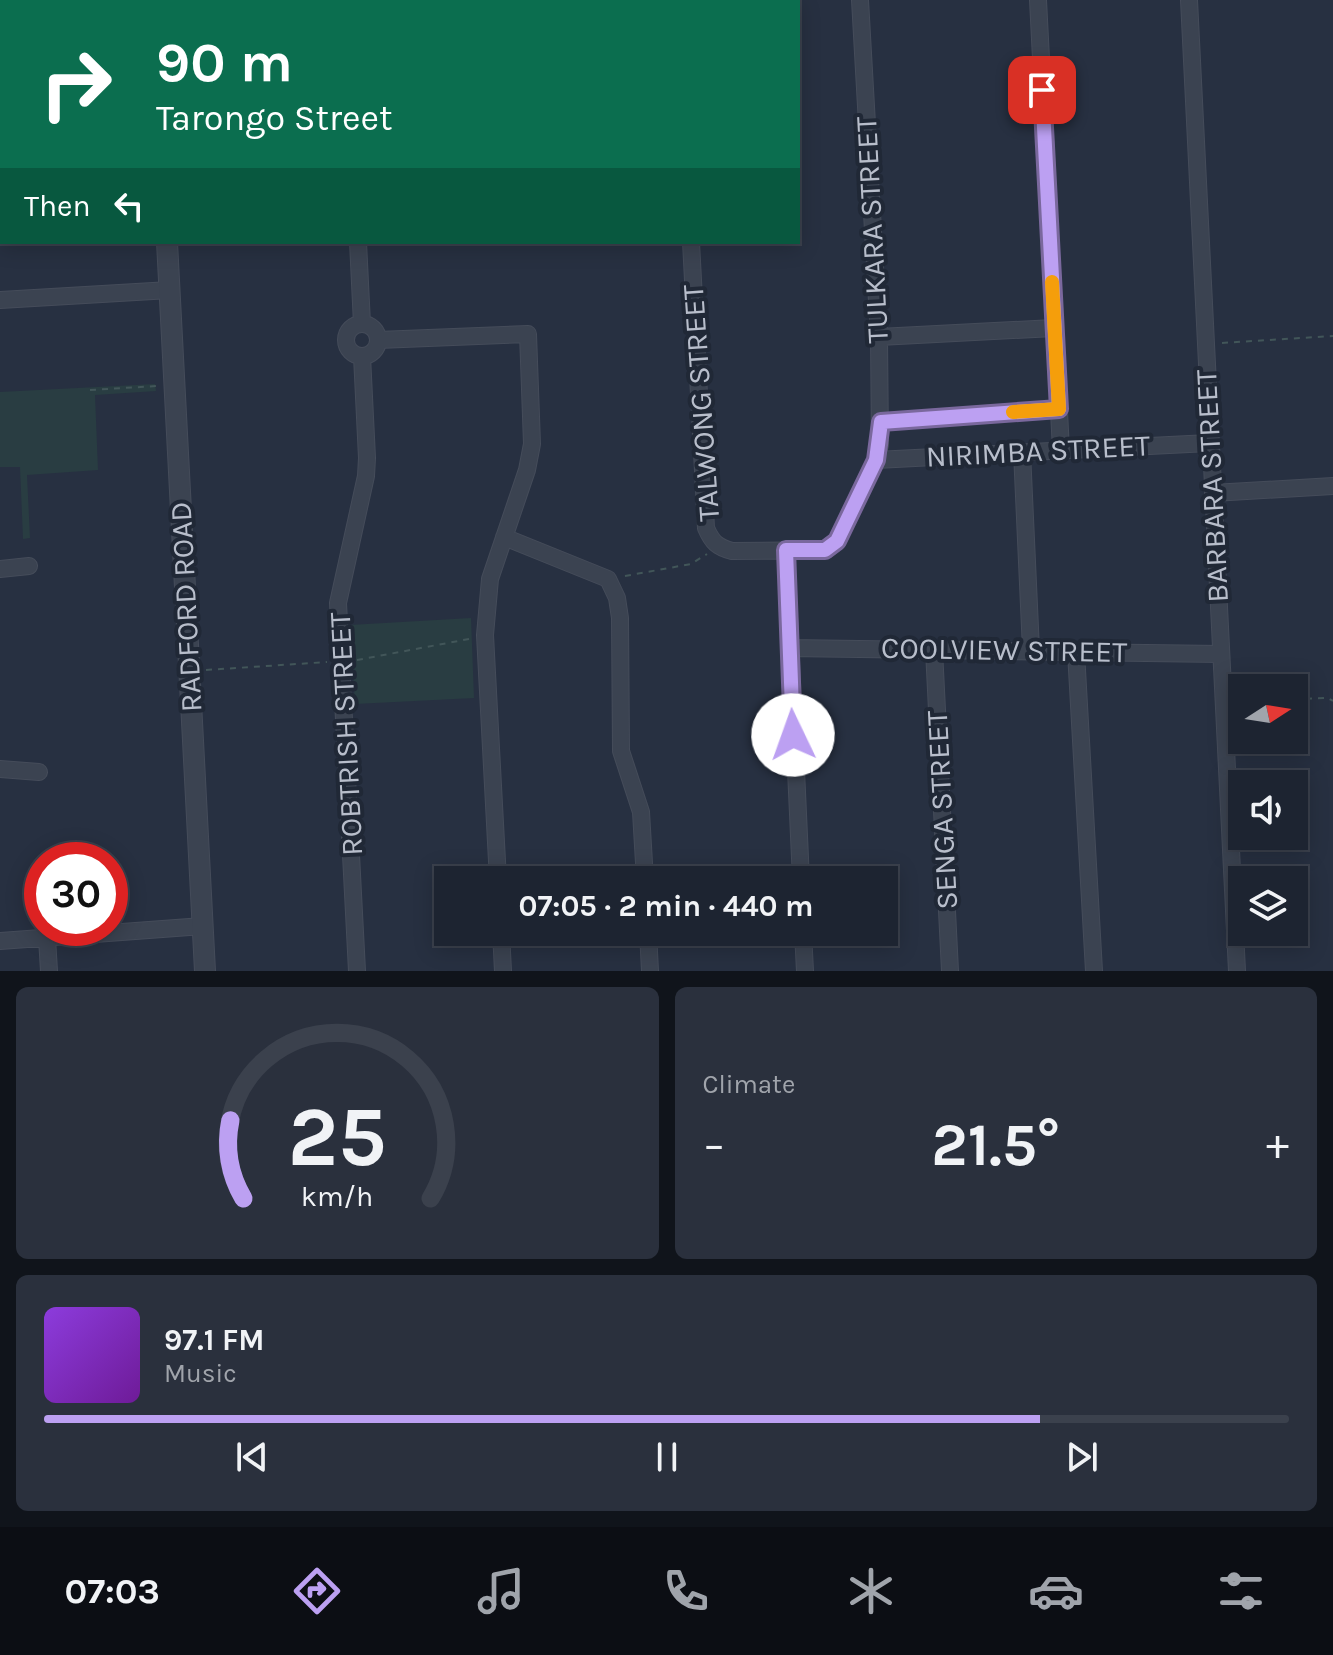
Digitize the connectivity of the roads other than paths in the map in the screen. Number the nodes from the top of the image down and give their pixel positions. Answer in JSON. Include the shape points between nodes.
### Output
{"nodes":[{"id":1,"x":860,"y":0,"type":"edge"},
{"id":2,"x":1038,"y":0,"type":"edge"},
{"id":3,"x":1189,"y":0,"type":"edge"},
{"id":4,"x":167,"y":244,"type":"edge"},
{"id":5,"x":358,"y":244,"type":"edge"},
{"id":6,"x":691,"y":244,"type":"edge"},
{"id":7,"x":170,"y":290,"type":"junction"},
{"id":8,"x":0,"y":300,"type":"edge"},
{"id":9,"x":362,"y":324,"type":"junction"},
{"id":10,"x":1054,"y":328,"type":"junction"},
{"id":11,"x":879,"y":337,"type":"junction"},
{"id":12,"x":378,"y":340,"type":"junction"},
{"id":13,"x":362,"y":356,"type":"junction"},
{"id":14,"x":1059,"y":409,"type":"junction"},
{"id":15,"x":881,"y":422,"type":"junction"},
{"id":16,"x":1209,"y":443,"type":"junction"},
{"id":17,"x":1061,"y":450,"type":"junction"},
{"id":18,"x":1022,"y":452,"type":"junction"},
{"id":19,"x":876,"y":460,"type":"junction"},
{"id":20,"x":1333,"y":486,"type":"edge"},
{"id":21,"x":1213,"y":493,"type":"junction"},
{"id":22,"x":504,"y":537,"type":"junction"},
{"id":23,"x":786,"y":550,"type":"junction"},
{"id":24,"x":29,"y":566,"type":"dead end"},
{"id":25,"x":0,"y":569,"type":"edge"},
{"id":26,"x":789,"y":648,"type":"junction"},
{"id":27,"x":934,"y":650,"type":"junction"},
{"id":28,"x":1031,"y":650,"type":"junction"},
{"id":29,"x":1076,"y":652,"type":"junction"},
{"id":30,"x":1220,"y":654,"type":"junction"},
{"id":31,"x":0,"y":769,"type":"edge"},
{"id":32,"x":39,"y":772,"type":"dead end"},
{"id":33,"x":497,"y":866,"type":"edge"},
{"id":34,"x":644,"y":866,"type":"edge"},
{"id":35,"x":800,"y":866,"type":"edge"},
{"id":36,"x":203,"y":926,"type":"junction"},
{"id":37,"x":128,"y":932,"type":"edge"},
{"id":38,"x":24,"y":939,"type":"edge"},
{"id":39,"x":0,"y":941,"type":"edge"},
{"id":40,"x":47,"y":946,"type":"edge"},
{"id":41,"x":502,"y":946,"type":"edge"},
{"id":42,"x":649,"y":946,"type":"edge"},
{"id":43,"x":804,"y":946,"type":"edge"},
{"id":44,"x":49,"y":971,"type":"edge"},
{"id":45,"x":205,"y":971,"type":"edge"},
{"id":46,"x":357,"y":971,"type":"edge"},
{"id":47,"x":503,"y":971,"type":"edge"},
{"id":48,"x":650,"y":971,"type":"edge"},
{"id":49,"x":805,"y":971,"type":"edge"},
{"id":50,"x":950,"y":971,"type":"edge"},
{"id":51,"x":1094,"y":971,"type":"edge"},
{"id":52,"x":1237,"y":971,"type":"edge"}],
"edges":[{"from":1,"to":11,"type":"street","name":"TULKARA STREET"},
{"from":2,"to":10,"type":"street"},
{"from":3,"to":16,"type":"street","name":"BARBARA STREET"},
{"from":4,"to":7,"type":"street","name":"RADFORD ROAD"},
{"from":5,"to":9,"type":"street"},
{"from":6,"to":23,"type":"street","name":"TALWONG STREET","via":[[706,528],[725,549]]},
{"from":7,"to":8,"type":"street"},
{"from":7,"to":36,"type":"street","name":"RADFORD ROAD"},
{"from":9,"to":12,"type":"street","via":[[373,328]]},
{"from":9,"to":13,"type":"street","via":[[351,328],[346,339],[351,351]]},
{"from":10,"to":11,"type":"street"},
{"from":10,"to":14,"type":"street"},
{"from":11,"to":15,"type":"street","name":"TULKARA STREET"},
{"from":12,"to":13,"type":"street","via":[[373,351]]},
{"from":12,"to":22,"type":"street","via":[[528,334],[532,444]]},
{"from":13,"to":46,"type":"street","name":"ROBTRISH STREET","via":[[366,476],[338,603]]},
{"from":14,"to":15,"type":"street","name":"NIRIMBA STREET"},
{"from":14,"to":17,"type":"street"},
{"from":15,"to":19,"type":"street","name":"TULKARA STREET"},
{"from":16,"to":17,"type":"street","name":"NIRIMBA STREET"},
{"from":16,"to":21,"type":"street","name":"BARBARA STREET"},
{"from":17,"to":18,"type":"street","name":"NIRIMBA STREET"},
{"from":18,"to":19,"type":"street","name":"NIRIMBA STREET"},
{"from":18,"to":28,"type":"street"},
{"from":19,"to":23,"type":"street","via":[[837,541],[825,550]]},
{"from":20,"to":21,"type":"street"},
{"from":21,"to":30,"type":"street","name":"BARBARA STREET"},
{"from":22,"to":33,"type":"street","via":[[490,579],[485,635]]},
{"from":22,"to":34,"type":"street","via":[[608,579],[617,598],[621,751],[641,812]]},
{"from":23,"to":26,"type":"street"},
{"from":24,"to":25,"type":"street"},
{"from":26,"to":27,"type":"street","name":"COOLVIEW STREET"},
{"from":26,"to":35,"type":"street"},
{"from":27,"to":28,"type":"street","name":"COOLVIEW STREET"},
{"from":27,"to":50,"type":"street","name":"SENGA STREET"},
{"from":28,"to":29,"type":"street","name":"COOLVIEW STREET"},
{"from":29,"to":30,"type":"street","name":"COOLVIEW STREET"},
{"from":29,"to":51,"type":"street"},
{"from":30,"to":52,"type":"street","name":"BARBARA STREET"},
{"from":31,"to":32,"type":"street"},
{"from":36,"to":37,"type":"street"},
{"from":36,"to":45,"type":"street","name":"RADFORD ROAD"},
{"from":38,"to":39,"type":"street"},
{"from":40,"to":44,"type":"street"},
{"from":41,"to":47,"type":"street"},
{"from":42,"to":48,"type":"street"},
{"from":43,"to":49,"type":"street"}]}
